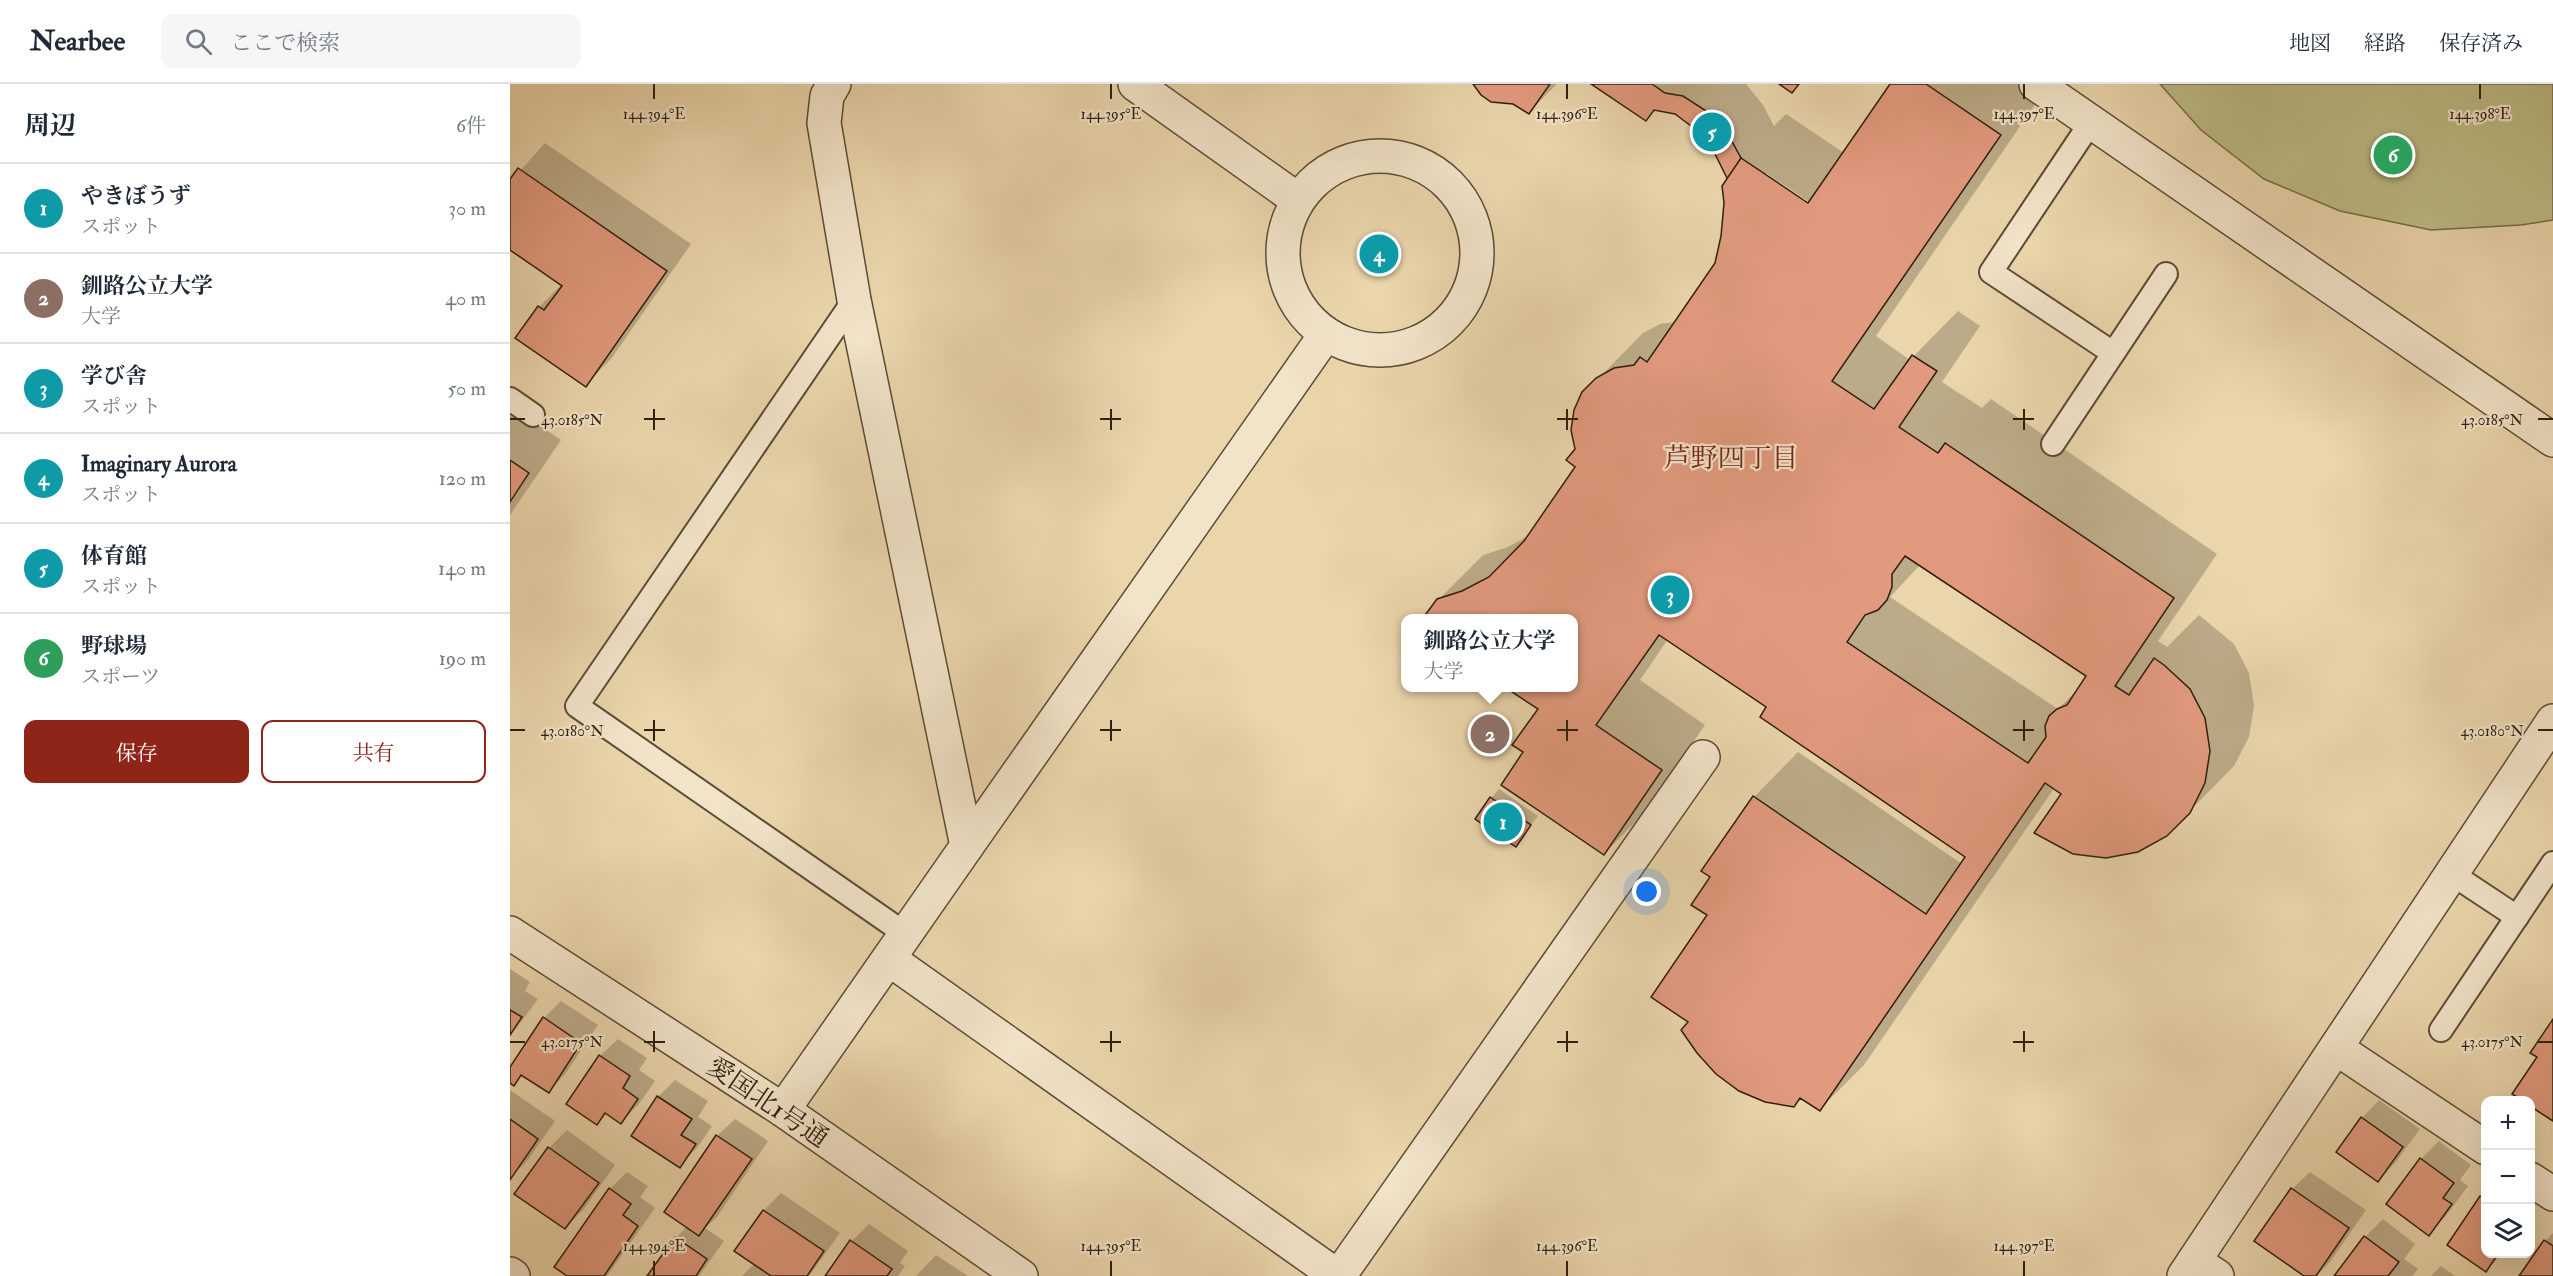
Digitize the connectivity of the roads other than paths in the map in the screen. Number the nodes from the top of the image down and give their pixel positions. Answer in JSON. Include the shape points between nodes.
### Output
{"nodes":[{"id":1,"x":834,"y":84,"type":"edge"},
{"id":2,"x":1135,"y":84,"type":"edge"},
{"id":3,"x":2036,"y":84,"type":"edge"},
{"id":4,"x":2091,"y":122,"type":"junction"},
{"id":5,"x":1298,"y":200,"type":"junction"},
{"id":6,"x":2166,"y":274,"type":"dead end"},
{"id":7,"x":854,"y":300,"type":"junction"},
{"id":8,"x":1326,"y":334,"type":"junction"},
{"id":9,"x":2113,"y":353,"type":"junction"},
{"id":10,"x":510,"y":399,"type":"edge"},
{"id":11,"x":534,"y":415,"type":"dead end"},
{"id":12,"x":2553,"y":440,"type":"edge"},
{"id":13,"x":2053,"y":444,"type":"dead end"},
{"id":14,"x":2553,"y":720,"type":"edge"},
{"id":15,"x":1703,"y":757,"type":"dead end"},
{"id":16,"x":967,"y":846,"type":"junction"},
{"id":17,"x":2553,"y":863,"type":"edge"},
{"id":18,"x":2452,"y":873,"type":"junction"},
{"id":19,"x":2517,"y":917,"type":"junction"},
{"id":20,"x":510,"y":933,"type":"edge"},
{"id":21,"x":898,"y":947,"type":"junction"},
{"id":22,"x":2441,"y":1030,"type":"dead end"},
{"id":23,"x":2336,"y":1048,"type":"junction"},
{"id":24,"x":783,"y":1110,"type":"junction"},
{"id":25,"x":2481,"y":1145,"type":"edge"},
{"id":26,"x":2535,"y":1182,"type":"edge"},
{"id":27,"x":2553,"y":1194,"type":"edge"},
{"id":28,"x":2198,"y":1271,"type":"edge"},
{"id":29,"x":1021,"y":1276,"type":"edge"},
{"id":30,"x":1338,"y":1276,"type":"edge"}],
"edges":[{"from":1,"to":7,"type":"street","via":[[827,96],[824,123]]},
{"from":2,"to":5,"type":"street"},
{"from":3,"to":4,"type":"street"},
{"from":4,"to":9,"type":"lane","via":[[1991,272]]},
{"from":4,"to":12,"type":"street"},
{"from":5,"to":8,"type":"street","via":[[1285,230],[1284,271],[1296,302]]},
{"from":5,"to":8,"type":"street","via":[[1329,170],[1369,156],[1408,159],[1443,178],[1467,208],[1478,241],[1476,274],[1461,308],[1439,331],[1398,349],[1363,349]]},
{"from":6,"to":9,"type":"lane"},
{"from":7,"to":16,"type":"street"},
{"from":7,"to":21,"type":"lane","via":[[577,706]]},
{"from":8,"to":16,"type":"street"},
{"from":9,"to":13,"type":"lane"},
{"from":10,"to":11,"type":"lane"},
{"from":14,"to":18,"type":"street"},
{"from":15,"to":30,"type":"street"},
{"from":16,"to":21,"type":"street"},
{"from":17,"to":19,"type":"lane"},
{"from":18,"to":19,"type":"lane"},
{"from":18,"to":23,"type":"street"},
{"from":19,"to":22,"type":"lane"},
{"from":20,"to":24,"type":"street","name":"愛国北1号通"},
{"from":21,"to":24,"type":"street"},
{"from":21,"to":30,"type":"street"},
{"from":23,"to":25,"type":"street"},
{"from":23,"to":28,"type":"street"},
{"from":24,"to":29,"type":"street","name":"愛国北1号通"},
{"from":26,"to":27,"type":"street"}]}
